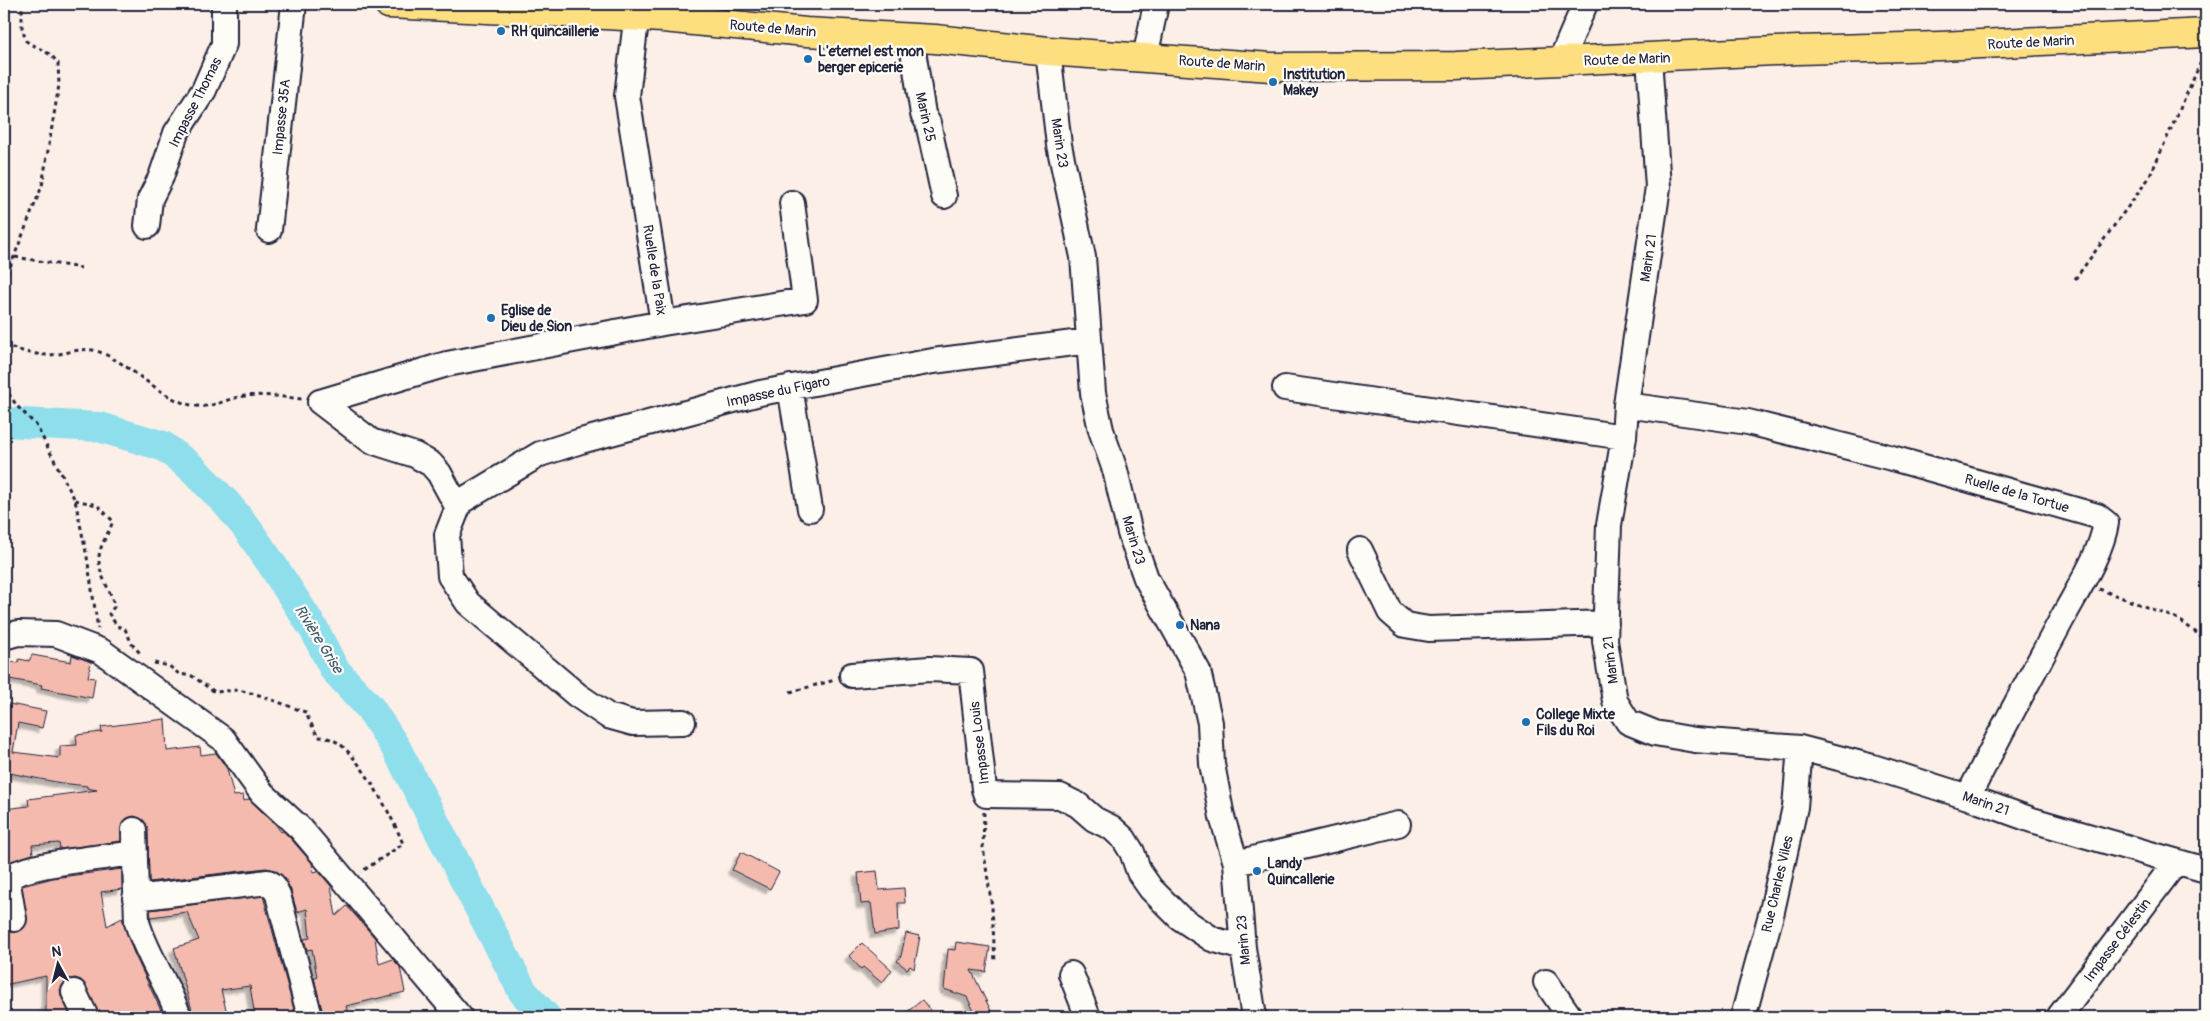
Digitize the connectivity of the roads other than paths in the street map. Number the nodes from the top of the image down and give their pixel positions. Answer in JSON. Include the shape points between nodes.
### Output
{"nodes":[{"id":1,"x":224,"y":4,"type":"edge"},
{"id":2,"x":294,"y":4,"type":"edge"},
{"id":3,"x":389,"y":4,"type":"edge"},
{"id":4,"x":1156,"y":4,"type":"edge"},
{"id":5,"x":1585,"y":4,"type":"edge"},
{"id":6,"x":637,"y":10,"type":"edge"},
{"id":7,"x":665,"y":11,"type":"edge"},
{"id":8,"x":2206,"y":33,"type":"edge"},
{"id":9,"x":911,"y":38,"type":"junction"},
{"id":10,"x":1048,"y":51,"type":"junction"},
{"id":11,"x":1145,"y":58,"type":"junction"},
{"id":12,"x":1649,"y":58,"type":"junction"},
{"id":13,"x":1560,"y":62,"type":"junction"},
{"id":14,"x":944,"y":196,"type":"dead end"},
{"id":15,"x":792,"y":203,"type":"dead end"},
{"id":16,"x":148,"y":226,"type":"dead end"},
{"id":17,"x":269,"y":230,"type":"dead end"},
{"id":18,"x":663,"y":323,"type":"junction"},
{"id":19,"x":1089,"y":342,"type":"junction"},
{"id":20,"x":790,"y":387,"type":"junction"},
{"id":21,"x":1285,"y":388,"type":"dead end"},
{"id":22,"x":1626,"y":405,"type":"junction"},
{"id":23,"x":1624,"y":437,"type":"junction"},
{"id":24,"x":457,"y":506,"type":"junction"},
{"id":25,"x":810,"y":508,"type":"dead end"},
{"id":26,"x":1360,"y":550,"type":"dead end"},
{"id":27,"x":1606,"y":623,"type":"junction"},
{"id":28,"x":4,"y":637,"type":"edge"},
{"id":29,"x":852,"y":675,"type":"road end"},
{"id":30,"x":683,"y":722,"type":"dead end"},
{"id":31,"x":1800,"y":748,"type":"junction"},
{"id":32,"x":1968,"y":797,"type":"junction"},
{"id":33,"x":1398,"y":824,"type":"dead end"},
{"id":34,"x":2176,"y":862,"type":"junction"},
{"id":35,"x":1236,"y":864,"type":"junction"},
{"id":36,"x":2206,"y":870,"type":"edge"},
{"id":37,"x":135,"y":898,"type":"junction"},
{"id":38,"x":14,"y":919,"type":"dead end"},
{"id":39,"x":1242,"y":948,"type":"junction"},
{"id":40,"x":1071,"y":974,"type":"dead end"},
{"id":41,"x":1546,"y":982,"type":"dead end"},
{"id":42,"x":74,"y":992,"type":"dead end"},
{"id":43,"x":86,"y":1017,"type":"edge"},
{"id":44,"x":179,"y":1017,"type":"edge"},
{"id":45,"x":310,"y":1017,"type":"edge"},
{"id":46,"x":460,"y":1017,"type":"edge"},
{"id":47,"x":1088,"y":1017,"type":"edge"},
{"id":48,"x":1254,"y":1017,"type":"edge"},
{"id":49,"x":1570,"y":1017,"type":"edge"},
{"id":50,"x":1743,"y":1017,"type":"edge"},
{"id":51,"x":2058,"y":1017,"type":"edge"}],
"edges":[{"from":1,"to":16,"type":"street","name":"Impasse Thomas","via":[[224,44],[204,90],[176,133],[150,199]]},
{"from":2,"to":17,"type":"street","name":"Impasse 35A"},
{"from":3,"to":6,"type":"main road","name":"Route de Marin"},
{"from":4,"to":11,"type":"street"},
{"from":5,"to":13,"type":"street"},
{"from":6,"to":7,"type":"main road","name":"Route de Marin"},
{"from":6,"to":18,"type":"street","name":"Ruelle de la Paix","via":[[627,96]]},
{"from":7,"to":9,"type":"main road","name":"Route de Marin","via":[[806,32]]},
{"from":8,"to":12,"type":"main road","name":"Route de Marin"},
{"from":9,"to":10,"type":"main road","name":"Route de Marin"},
{"from":9,"to":14,"type":"street","name":"Marin 25","via":[[923,114],[928,123]]},
{"from":10,"to":11,"type":"main road","name":"Route de Marin"},
{"from":10,"to":19,"type":"street","name":"Marin 23","via":[[1059,146],[1083,257]]},
{"from":11,"to":13,"type":"main road","name":"Route de Marin","via":[[1281,67]]},
{"from":12,"to":13,"type":"main road","name":"Route de Marin"},
{"from":12,"to":22,"type":"street","name":"Marin 21","via":[[1658,187]]},
{"from":15,"to":18,"type":"street","via":[[804,300]]},
{"from":18,"to":24,"type":"street","name":"Ruelle de la Paix","via":[[447,364],[320,402],[371,441],[415,455],[431,464]]},
{"from":19,"to":20,"type":"street","name":"Impasse du Figaro","via":[[933,361]]},
{"from":19,"to":35,"type":"street","name":"Marin 23","via":[[1101,430],[1115,470],[1130,533],[1146,578],[1198,671],[1210,723],[1212,764],[1222,818]]},
{"from":20,"to":24,"type":"street","name":"Impasse du Figaro","via":[[540,454]]},
{"from":20,"to":25,"type":"street"},
{"from":21,"to":23,"type":"street"},
{"from":22,"to":23,"type":"street","name":"Marin 21"},
{"from":22,"to":32,"type":"street","name":"Ruelle de la Tortue","via":[[1757,425],[1892,458],[2097,516],[2106,523],[2104,535],[2082,582]]},
{"from":23,"to":27,"type":"street","name":"Marin 21","via":[[1609,525]]},
{"from":24,"to":30,"type":"street","via":[[447,535],[450,576],[468,603],[577,695],[608,716],[633,723]]},
{"from":26,"to":27,"type":"street","via":[[1390,612],[1405,625],[1429,630]]},
{"from":27,"to":31,"type":"street","name":"Marin 21","via":[[1616,701],[1628,722],[1655,733],[1695,740]]},
{"from":28,"to":46,"type":"street","via":[[18,633],[56,634],[101,652],[223,739],[262,793],[301,829]]},
{"from":29,"to":39,"type":"street","name":"Impasse Louis","via":[[929,669],[971,671],[986,795],[1060,796],[1078,805],[1124,839],[1138,872],[1179,917],[1212,939]]},
{"from":31,"to":32,"type":"street","name":"Marin 21"},
{"from":31,"to":50,"type":"street","name":"Rue Charles Viles","via":[[1795,807],[1772,911]]},
{"from":32,"to":34,"type":"street","name":"Marin 21","via":[[2032,820]]},
{"from":33,"to":35,"type":"street"},
{"from":34,"to":36,"type":"street","name":"Marin 21"},
{"from":34,"to":51,"type":"street","name":"Impasse Célestin"},
{"from":35,"to":39,"type":"street","name":"Marin 23"},
{"from":37,"to":38,"type":"street","via":[[135,842],[13,874],[7,878]]},
{"from":37,"to":44,"type":"street","via":[[140,933],[171,993]]},
{"from":37,"to":45,"type":"street","via":[[268,882],[273,885]]},
{"from":39,"to":48,"type":"street","name":"Marin 23"},
{"from":40,"to":47,"type":"street"},
{"from":41,"to":49,"type":"street"},
{"from":42,"to":43,"type":"street"}]}
